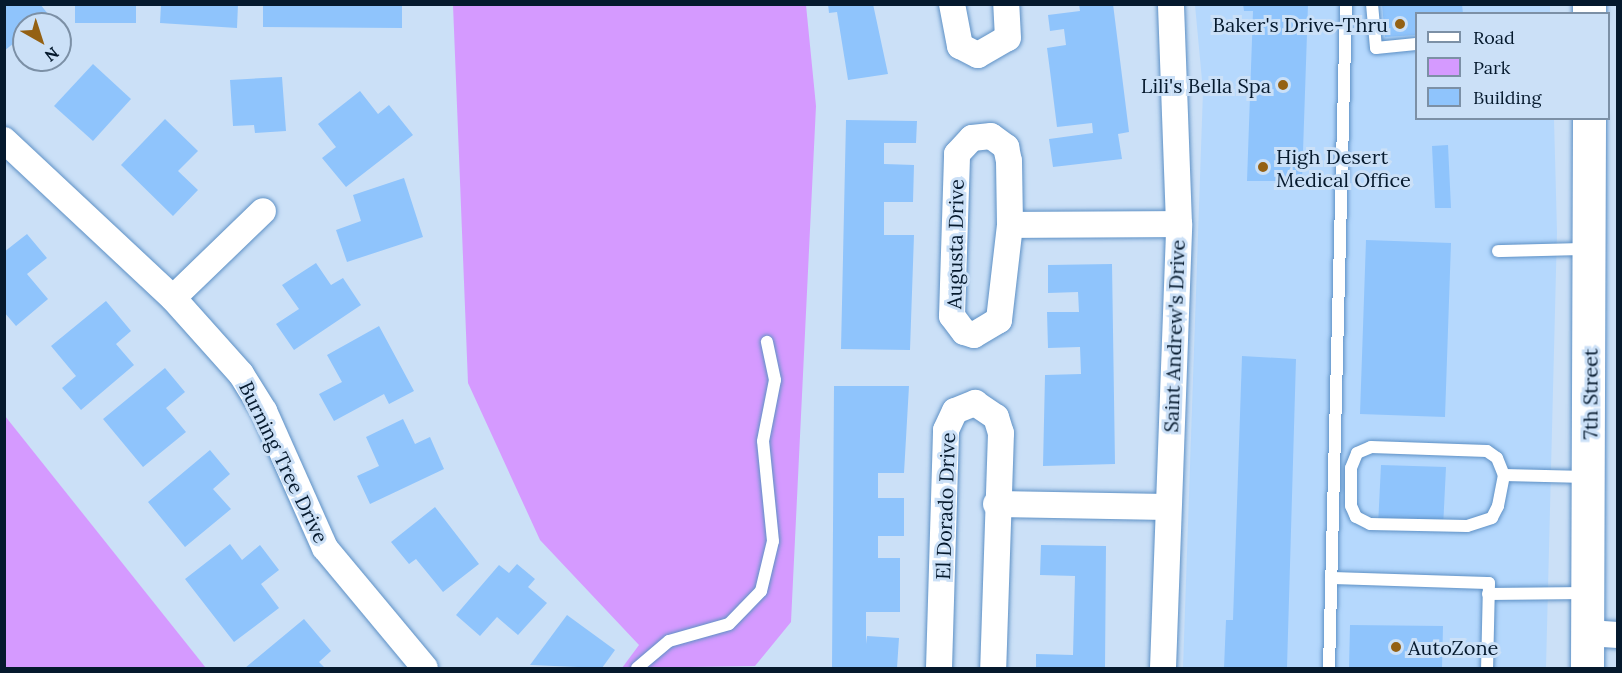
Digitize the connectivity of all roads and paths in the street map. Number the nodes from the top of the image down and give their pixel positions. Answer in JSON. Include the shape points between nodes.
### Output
{"nodes":[{"id":1,"x":952,"y":4,"type":"edge"},
{"id":2,"x":1006,"y":4,"type":"edge"},
{"id":3,"x":1171,"y":4,"type":"edge"},
{"id":4,"x":1346,"y":4,"type":"edge"},
{"id":5,"x":1372,"y":4,"type":"edge"},
{"id":6,"x":1415,"y":44,"type":"edge"},
{"id":7,"x":1589,"y":120,"type":"edge"},
{"id":8,"x":4,"y":140,"type":"edge"},
{"id":9,"x":263,"y":211,"type":"dead end"},
{"id":10,"x":1179,"y":224,"type":"junction"},
{"id":11,"x":1010,"y":225,"type":"junction"},
{"id":12,"x":1589,"y":249,"type":"junction"},
{"id":13,"x":1498,"y":251,"type":"dead end"},
{"id":14,"x":173,"y":298,"type":"junction"},
{"id":15,"x":767,"y":342,"type":"dead end"},
{"id":16,"x":1504,"y":475,"type":"junction"},
{"id":17,"x":1590,"y":477,"type":"junction"},
{"id":18,"x":996,"y":504,"type":"junction"},
{"id":19,"x":1168,"y":507,"type":"junction"},
{"id":20,"x":1331,"y":578,"type":"junction"},
{"id":21,"x":1588,"y":593,"type":"junction"},
{"id":22,"x":1488,"y":594,"type":"junction"},
{"id":23,"x":1603,"y":634,"type":"edge"},
{"id":24,"x":425,"y":669,"type":"edge"},
{"id":25,"x":637,"y":669,"type":"edge"},
{"id":26,"x":939,"y":669,"type":"edge"},
{"id":27,"x":993,"y":669,"type":"edge"},
{"id":28,"x":1163,"y":669,"type":"edge"},
{"id":29,"x":1329,"y":669,"type":"edge"},
{"id":30,"x":1486,"y":669,"type":"edge"},
{"id":31,"x":1587,"y":669,"type":"edge"}],
"edges":[{"from":1,"to":2,"type":"street","via":[[960,46],[978,55],[1008,38]]},
{"from":3,"to":10,"type":"street","name":"Saint Andrew's Drive"},
{"from":4,"to":20,"type":"lane"},
{"from":5,"to":6,"type":"lane","via":[[1376,48]]},
{"from":7,"to":12,"type":"main road","name":"7th Street"},
{"from":8,"to":14,"type":"street","name":"Burning Tree Drive"},
{"from":9,"to":14,"type":"street"},
{"from":10,"to":11,"type":"street"},
{"from":10,"to":19,"type":"street","name":"Saint Andrew's Drive"},
{"from":11,"to":11,"type":"street","name":"Augusta Drive","via":[[1005,147],[991,136],[972,138],[957,153],[956,165],[952,316],[964,332],[983,334],[999,320]]},
{"from":12,"to":13,"type":"lane"},
{"from":12,"to":17,"type":"main road","name":"7th Street"},
{"from":14,"to":24,"type":"street","name":"Burning Tree Drive","via":[[241,374],[264,411],[325,548]]},
{"from":15,"to":25,"type":"lane","via":[[775,380],[763,441],[773,541],[764,583],[742,616],[712,631],[658,647]]},
{"from":16,"to":16,"type":"lane","via":[[1497,458],[1487,451],[1371,447],[1357,453],[1351,468],[1351,506],[1356,517],[1370,524],[1484,523],[1498,506]]},
{"from":16,"to":17,"type":"lane"},
{"from":17,"to":21,"type":"main road","name":"7th Street"},
{"from":18,"to":19,"type":"street"},
{"from":18,"to":26,"type":"street","name":"El Dorado Drive","via":[[1000,424],[983,405],[965,404],[946,430]]},
{"from":18,"to":27,"type":"street","name":"El Dorado Drive"},
{"from":19,"to":28,"type":"street","name":"Saint Andrew's Drive"},
{"from":20,"to":22,"type":"lane","via":[[1489,583]]},
{"from":20,"to":29,"type":"lane"},
{"from":21,"to":22,"type":"lane"},
{"from":21,"to":23,"type":"main road","name":"7th Street"},
{"from":22,"to":30,"type":"lane"},
{"from":23,"to":31,"type":"main road","name":"7th Street"}]}
